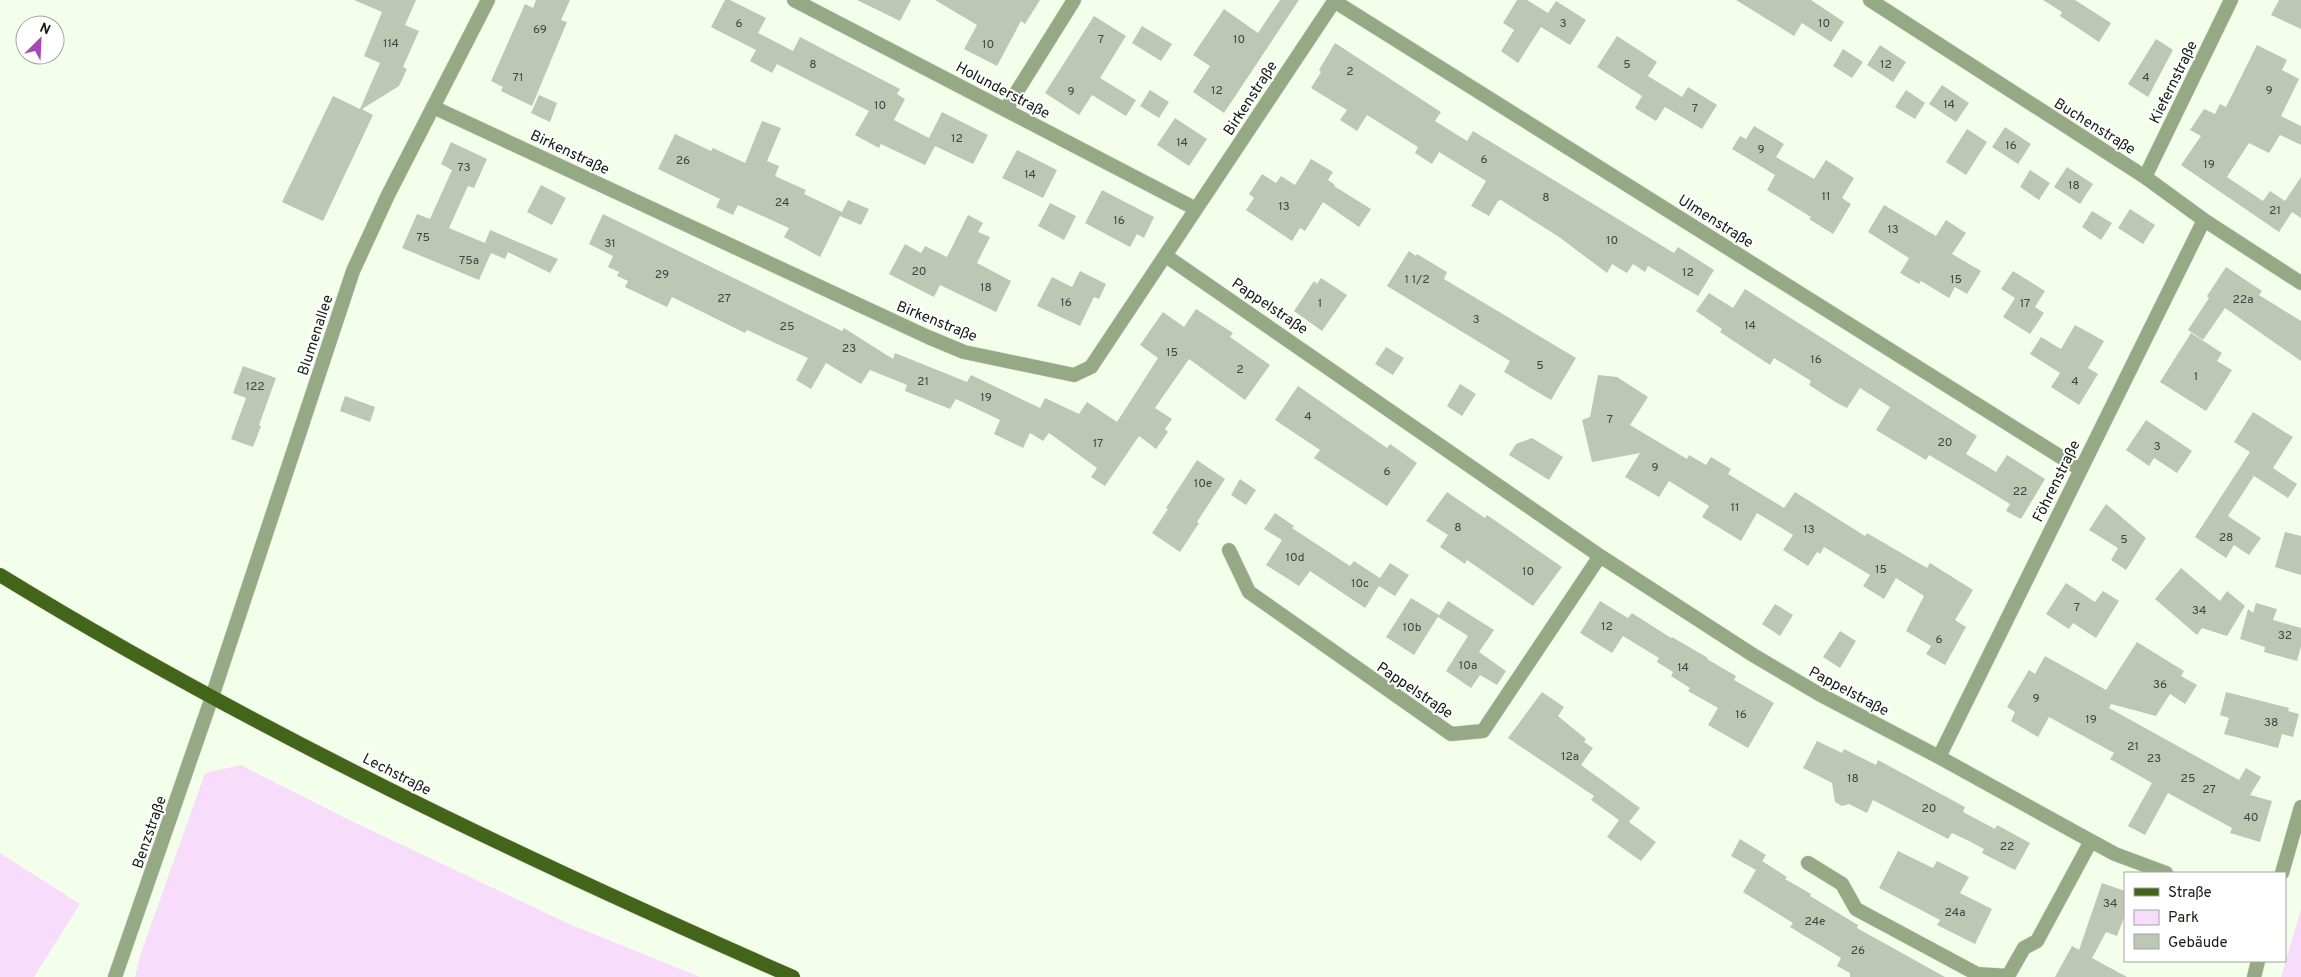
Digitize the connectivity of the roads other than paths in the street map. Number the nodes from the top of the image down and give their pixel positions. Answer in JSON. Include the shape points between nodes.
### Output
{"nodes":[{"id":1,"x":488,"y":0,"type":"edge"},
{"id":2,"x":794,"y":0,"type":"edge"},
{"id":3,"x":1074,"y":0,"type":"edge"},
{"id":4,"x":1334,"y":0,"type":"edge"},
{"id":5,"x":1870,"y":0,"type":"edge"},
{"id":6,"x":2231,"y":0,"type":"edge"},
{"id":7,"x":810,"y":4,"type":"edge"},
{"id":8,"x":433,"y":107,"type":"junction"},
{"id":9,"x":1006,"y":109,"type":"junction"},
{"id":10,"x":2145,"y":178,"type":"junction"},
{"id":11,"x":1196,"y":209,"type":"junction"},
{"id":12,"x":2204,"y":220,"type":"junction"},
{"id":13,"x":1166,"y":256,"type":"junction"},
{"id":14,"x":2301,"y":282,"type":"edge"},
{"id":15,"x":2080,"y":469,"type":"junction"},
{"id":16,"x":1229,"y":550,"type":"dead end"},
{"id":17,"x":1600,"y":556,"type":"junction"},
{"id":18,"x":0,"y":575,"type":"edge"},
{"id":19,"x":212,"y":697,"type":"junction"},
{"id":20,"x":1939,"y":757,"type":"junction"},
{"id":21,"x":2301,"y":807,"type":"edge"},
{"id":22,"x":2091,"y":841,"type":"junction"},
{"id":23,"x":1808,"y":863,"type":"dead end"},
{"id":24,"x":2163,"y":872,"type":"edge"},
{"id":25,"x":2282,"y":872,"type":"edge"},
{"id":26,"x":2258,"y":962,"type":"edge"},
{"id":27,"x":117,"y":976,"type":"edge"},
{"id":28,"x":793,"y":977,"type":"edge"},
{"id":29,"x":2254,"y":977,"type":"edge"}],
"edges":[{"from":1,"to":8,"type":"street","name":"Blumenallee"},
{"from":2,"to":7,"type":"street","name":"Holunderstraße"},
{"from":3,"to":9,"type":"street"},
{"from":4,"to":11,"type":"street","name":"Birkenstraße"},
{"from":4,"to":15,"type":"street","name":"Ulmenstraße"},
{"from":5,"to":10,"type":"street","name":"Buchenstraße"},
{"from":6,"to":10,"type":"street","name":"Kiefernstraße"},
{"from":7,"to":9,"type":"street","name":"Holunderstraße"},
{"from":8,"to":13,"type":"street","name":"Birkenstraße","via":[[928,337],[964,352],[1008,362],[1074,375],[1091,367]]},
{"from":8,"to":19,"type":"street","name":"Blumenallee","via":[[353,271]]},
{"from":9,"to":11,"type":"street","name":"Holunderstraße"},
{"from":10,"to":12,"type":"street","name":"Buchenstraße"},
{"from":11,"to":13,"type":"street","name":"Birkenstraße"},
{"from":12,"to":14,"type":"street","name":"Buchenstraße"},
{"from":12,"to":15,"type":"street","name":"Föhrenstraße"},
{"from":13,"to":17,"type":"street","name":"Pappelstraße"},
{"from":15,"to":20,"type":"street","name":"Föhrenstraße"},
{"from":16,"to":17,"type":"street","name":"Pappelstraße","via":[[1248,592],[1451,734],[1482,731]]},
{"from":17,"to":20,"type":"street","name":"Pappelstraße","via":[[1753,655]]},
{"from":18,"to":19,"type":"main road","name":"Lechstraße"},
{"from":19,"to":27,"type":"street","name":"Benzstraße"},
{"from":19,"to":28,"type":"main road","name":"Lechstraße","via":[[433,811]]},
{"from":20,"to":22,"type":"street","name":"Pappelstraße"},
{"from":21,"to":25,"type":"street"},
{"from":22,"to":23,"type":"street","via":[[2037,941],[2024,948],[2008,976],[1977,974],[1856,909],[1842,884]]},
{"from":22,"to":24,"type":"street","name":"Pappelstraße"},
{"from":26,"to":29,"type":"street"}]}
